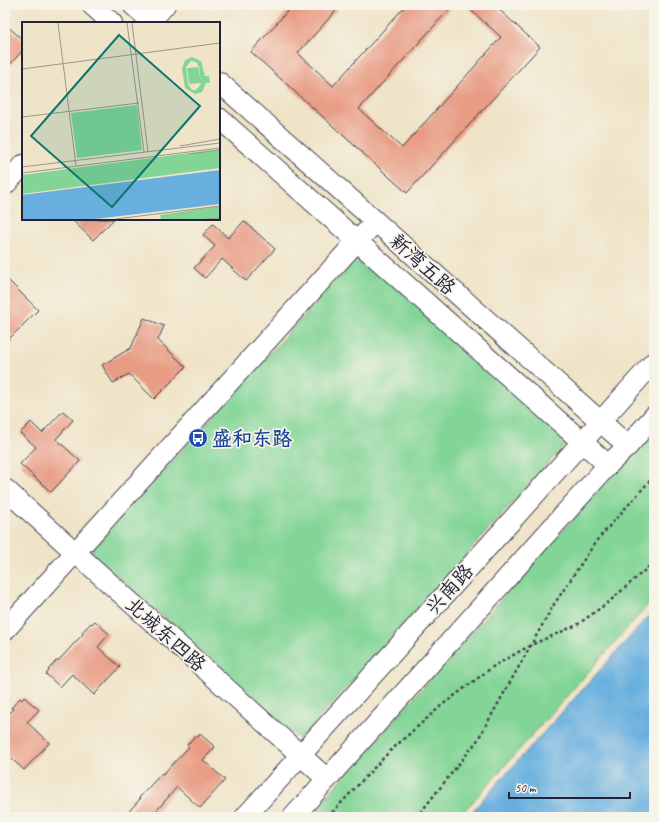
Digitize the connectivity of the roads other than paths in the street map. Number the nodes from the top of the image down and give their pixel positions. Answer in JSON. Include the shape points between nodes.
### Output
{"nodes":[{"id":1,"x":92,"y":5,"type":"edge"},
{"id":2,"x":133,"y":5,"type":"edge"},
{"id":3,"x":166,"y":5,"type":"edge"},
{"id":4,"x":111,"y":22,"type":"edge"},
{"id":5,"x":151,"y":22,"type":"edge"},
{"id":6,"x":220,"y":83,"type":"edge"},
{"id":7,"x":220,"y":119,"type":"edge"},
{"id":8,"x":22,"y":166,"type":"edge"},
{"id":9,"x":5,"y":186,"type":"edge"},
{"id":10,"x":376,"y":222,"type":"junction"},
{"id":11,"x":357,"y":241,"type":"junction"},
{"id":12,"x":654,"y":362,"type":"edge"},
{"id":13,"x":654,"y":416,"type":"edge"},
{"id":14,"x":600,"y":422,"type":"junction"},
{"id":15,"x":582,"y":442,"type":"junction"},
{"id":16,"x":628,"y":446,"type":"junction"},
{"id":17,"x":608,"y":465,"type":"junction"},
{"id":18,"x":5,"y":489,"type":"edge"},
{"id":19,"x":76,"y":552,"type":"junction"},
{"id":20,"x":5,"y":630,"type":"edge"},
{"id":21,"x":301,"y":755,"type":"junction"},
{"id":22,"x":327,"y":779,"type":"junction"},
{"id":23,"x":246,"y":817,"type":"edge"},
{"id":24,"x":293,"y":817,"type":"edge"}],
"edges":[{"from":1,"to":4,"type":"street"},
{"from":2,"to":5,"type":"street"},
{"from":3,"to":5,"type":"street"},
{"from":6,"to":10,"type":"street","name":"新湾五路"},
{"from":7,"to":11,"type":"street","name":"新湾五路"},
{"from":8,"to":9,"type":"street"},
{"from":10,"to":11,"type":"street"},
{"from":10,"to":14,"type":"street","name":"新湾五路"},
{"from":11,"to":15,"type":"street","name":"新湾五路"},
{"from":11,"to":19,"type":"street"},
{"from":12,"to":14,"type":"street","name":"兴南路"},
{"from":13,"to":16,"type":"street","name":"兴南路"},
{"from":14,"to":15,"type":"street","name":"兴南路"},
{"from":14,"to":16,"type":"street","name":"新湾五路"},
{"from":15,"to":17,"type":"street","name":"新湾五路"},
{"from":15,"to":21,"type":"street","name":"兴南路"},
{"from":16,"to":17,"type":"street","name":"兴南路"},
{"from":17,"to":22,"type":"street","name":"兴南路"},
{"from":18,"to":19,"type":"street","name":"北城东四路"},
{"from":19,"to":20,"type":"street"},
{"from":19,"to":21,"type":"street","name":"北城东四路"},
{"from":21,"to":22,"type":"street","name":"北城东四路"},
{"from":21,"to":23,"type":"street","name":"兴南路"},
{"from":22,"to":24,"type":"street","name":"兴南路"}]}
